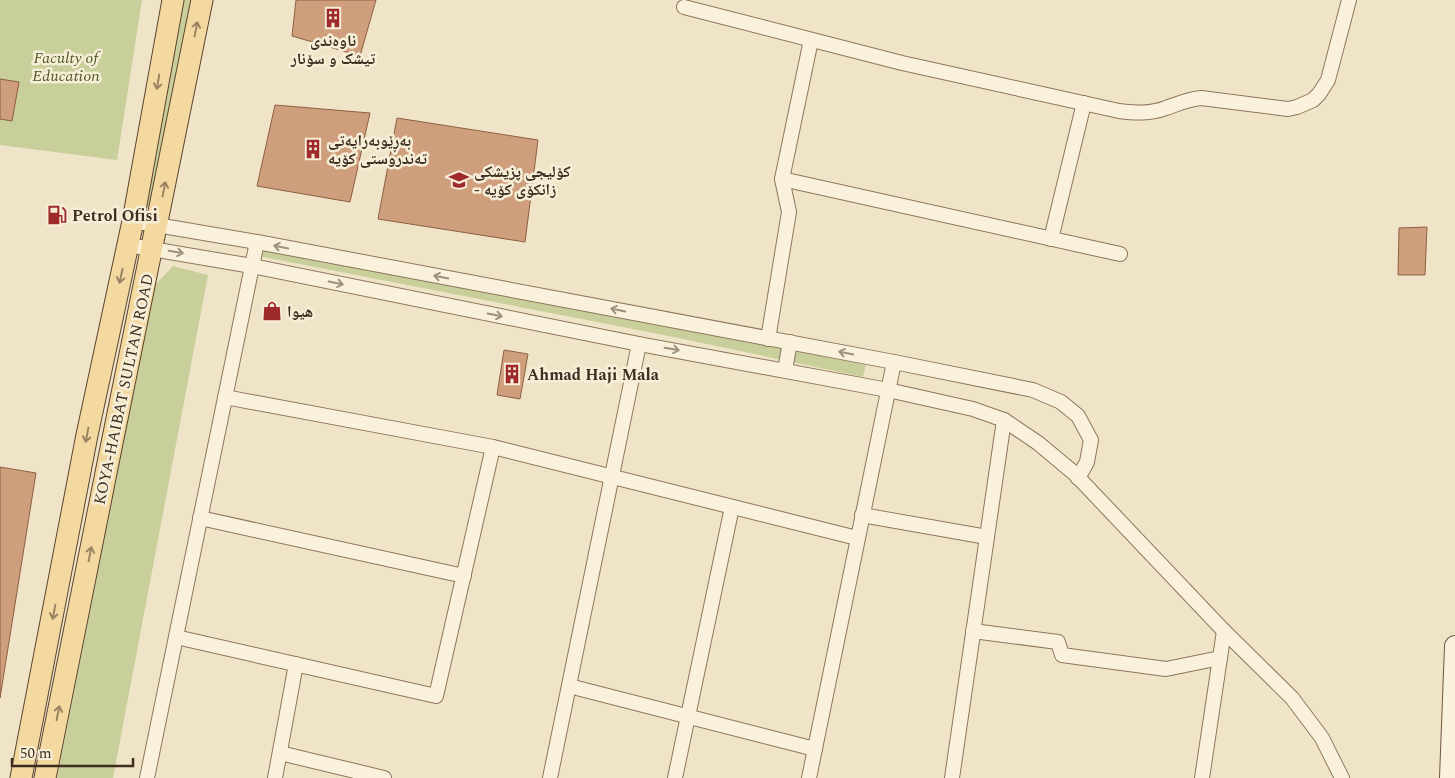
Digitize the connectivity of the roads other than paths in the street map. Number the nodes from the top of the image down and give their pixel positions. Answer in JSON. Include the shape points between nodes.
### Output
{"nodes":[{"id":1,"x":173,"y":0,"type":"edge"},
{"id":2,"x":202,"y":0,"type":"edge"},
{"id":3,"x":1349,"y":0,"type":"edge"},
{"id":4,"x":684,"y":7,"type":"dead end"},
{"id":5,"x":811,"y":40,"type":"junction"},
{"id":6,"x":1084,"y":103,"type":"junction"},
{"id":7,"x":782,"y":179,"type":"junction"},
{"id":8,"x":133,"y":221,"type":"junction"},
{"id":9,"x":157,"y":224,"type":"junction"},
{"id":10,"x":1050,"y":238,"type":"junction"},
{"id":11,"x":257,"y":242,"type":"junction"},
{"id":12,"x":128,"y":245,"type":"junction"},
{"id":13,"x":152,"y":248,"type":"junction"},
{"id":14,"x":1120,"y":254,"type":"dead end"},
{"id":15,"x":252,"y":266,"type":"junction"},
{"id":16,"x":768,"y":339,"type":"junction"},
{"id":17,"x":790,"y":342,"type":"junction"},
{"id":18,"x":639,"y":344,"type":"junction"},
{"id":19,"x":894,"y":362,"type":"junction"},
{"id":20,"x":785,"y":370,"type":"junction"},
{"id":21,"x":888,"y":390,"type":"junction"},
{"id":22,"x":225,"y":397,"type":"junction"},
{"id":23,"x":1004,"y":420,"type":"junction"},
{"id":24,"x":493,"y":446,"type":"junction"},
{"id":25,"x":611,"y":476,"type":"junction"},
{"id":26,"x":1078,"y":478,"type":"junction"},
{"id":27,"x":732,"y":507,"type":"junction"},
{"id":28,"x":862,"y":515,"type":"junction"},
{"id":29,"x":200,"y":518,"type":"junction"},
{"id":30,"x":987,"y":537,"type":"junction"},
{"id":31,"x":857,"y":538,"type":"junction"},
{"id":32,"x":464,"y":576,"type":"junction"},
{"id":33,"x":973,"y":631,"type":"junction"},
{"id":34,"x":1224,"y":631,"type":"junction"},
{"id":35,"x":176,"y":637,"type":"junction"},
{"id":36,"x":1455,"y":646,"type":"edge"},
{"id":37,"x":1220,"y":658,"type":"junction"},
{"id":38,"x":296,"y":664,"type":"junction"},
{"id":39,"x":569,"y":686,"type":"junction"},
{"id":40,"x":688,"y":716,"type":"junction"},
{"id":41,"x":815,"y":749,"type":"junction"},
{"id":42,"x":1453,"y":752,"type":"edge"},
{"id":43,"x":280,"y":753,"type":"junction"},
{"id":44,"x":1335,"y":771,"type":"edge"},
{"id":45,"x":22,"y":778,"type":"edge"},
{"id":46,"x":45,"y":778,"type":"edge"},
{"id":47,"x":147,"y":778,"type":"edge"},
{"id":48,"x":275,"y":778,"type":"edge"},
{"id":49,"x":384,"y":778,"type":"edge"},
{"id":50,"x":550,"y":778,"type":"edge"},
{"id":51,"x":675,"y":778,"type":"edge"},
{"id":52,"x":809,"y":778,"type":"edge"},
{"id":53,"x":955,"y":778,"type":"edge"},
{"id":54,"x":1202,"y":778,"type":"edge"},
{"id":55,"x":1342,"y":778,"type":"edge"},
{"id":56,"x":1450,"y":778,"type":"edge"}],
"edges":[{"from":1,"to":8,"type":"main road","name":"KOYA-HAIBAT SULTAN ROAD","one_way":true},
{"from":9,"to":2,"type":"main road","name":"KOYA-HAIBAT SULTAN ROAD","one_way":true},
{"from":3,"to":6,"type":"street","via":[[1328,80],[1319,94],[1305,104],[1288,109],[1200,98],[1143,113]]},
{"from":4,"to":5,"type":"street"},
{"from":5,"to":6,"type":"street"},
{"from":5,"to":7,"type":"street"},
{"from":6,"to":10,"type":"street"},
{"from":7,"to":10,"type":"street"},
{"from":7,"to":16,"type":"street","via":[[789,212]]},
{"from":8,"to":9,"type":"street"},
{"from":8,"to":12,"type":"main road","name":"KOYA-HAIBAT SULTAN ROAD"},
{"from":9,"to":11,"type":"street"},
{"from":9,"to":13,"type":"main road","name":"KOYA-HAIBAT SULTAN ROAD"},
{"from":10,"to":14,"type":"street"},
{"from":11,"to":15,"type":"street"},
{"from":16,"to":11,"type":"street","one_way":true},
{"from":12,"to":13,"type":"street"},
{"from":12,"to":45,"type":"main road","name":"KOYA-HAIBAT SULTAN ROAD","one_way":true,"via":[[87,434]]},
{"from":13,"to":15,"type":"street","one_way":true},
{"from":46,"to":13,"type":"main road","name":"KOYA-HAIBAT SULTAN ROAD","one_way":true},
{"from":15,"to":18,"type":"street","one_way":true},
{"from":15,"to":22,"type":"street"},
{"from":16,"to":17,"type":"street"},
{"from":19,"to":17,"type":"street","one_way":true},
{"from":17,"to":20,"type":"street"},
{"from":18,"to":20,"type":"street","one_way":true},
{"from":18,"to":25,"type":"street"},
{"from":19,"to":21,"type":"street"},
{"from":19,"to":26,"type":"street","via":[[1033,390],[1060,402],[1078,416],[1091,440],[1087,462]]},
{"from":20,"to":21,"type":"street"},
{"from":21,"to":23,"type":"street","via":[[973,408]]},
{"from":21,"to":28,"type":"street"},
{"from":22,"to":24,"type":"street"},
{"from":22,"to":29,"type":"street"},
{"from":23,"to":26,"type":"street","via":[[1038,443]]},
{"from":23,"to":30,"type":"street"},
{"from":24,"to":25,"type":"street"},
{"from":24,"to":32,"type":"street"},
{"from":25,"to":27,"type":"street"},
{"from":25,"to":39,"type":"street"},
{"from":26,"to":34,"type":"street"},
{"from":27,"to":31,"type":"street"},
{"from":27,"to":40,"type":"street"},
{"from":28,"to":30,"type":"street"},
{"from":28,"to":31,"type":"street"},
{"from":29,"to":32,"type":"street"},
{"from":29,"to":35,"type":"street"},
{"from":30,"to":33,"type":"street"},
{"from":31,"to":41,"type":"street"},
{"from":32,"to":38,"type":"street","via":[[436,696]]},
{"from":33,"to":37,"type":"street","via":[[1058,642],[1062,655],[1166,669]]},
{"from":33,"to":53,"type":"street"},
{"from":34,"to":37,"type":"street"},
{"from":34,"to":44,"type":"street","via":[[1298,705],[1322,738]]},
{"from":35,"to":38,"type":"street"},
{"from":35,"to":47,"type":"street"},
{"from":36,"to":42,"type":"street"},
{"from":37,"to":54,"type":"street"},
{"from":38,"to":43,"type":"street"},
{"from":39,"to":40,"type":"street"},
{"from":39,"to":50,"type":"street"},
{"from":40,"to":41,"type":"street"},
{"from":40,"to":51,"type":"street"},
{"from":41,"to":52,"type":"street"},
{"from":42,"to":56,"type":"street"},
{"from":43,"to":48,"type":"street"},
{"from":43,"to":49,"type":"street"},
{"from":44,"to":55,"type":"street"}]}
